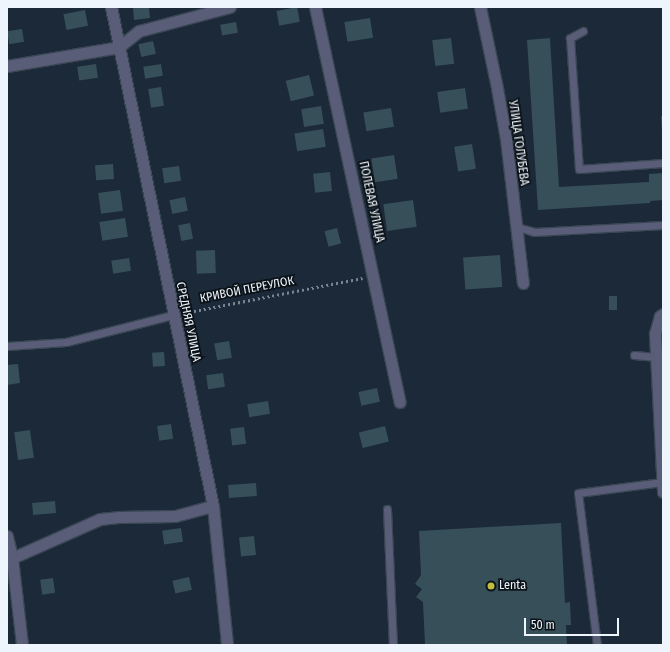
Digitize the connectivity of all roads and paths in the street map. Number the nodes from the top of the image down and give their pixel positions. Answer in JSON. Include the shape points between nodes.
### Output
{"nodes":[{"id":1,"x":111,"y":7,"type":"edge"},
{"id":2,"x":230,"y":7,"type":"edge"},
{"id":3,"x":315,"y":7,"type":"edge"},
{"id":4,"x":480,"y":7,"type":"edge"},
{"id":5,"x":583,"y":31,"type":"dead end"},
{"id":6,"x":119,"y":47,"type":"junction"},
{"id":7,"x":7,"y":66,"type":"edge"},
{"id":8,"x":663,"y":164,"type":"edge"},
{"id":9,"x":663,"y":225,"type":"edge"},
{"id":10,"x":517,"y":227,"type":"junction"},
{"id":11,"x":374,"y":276,"type":"junction"},
{"id":12,"x":523,"y":283,"type":"dead end"},
{"id":13,"x":663,"y":314,"type":"edge"},
{"id":14,"x":173,"y":315,"type":"junction"},
{"id":15,"x":7,"y":346,"type":"edge"},
{"id":16,"x":634,"y":355,"type":"dead end"},
{"id":17,"x":657,"y":357,"type":"junction"},
{"id":18,"x":400,"y":402,"type":"dead end"},
{"id":19,"x":663,"y":487,"type":"edge"},
{"id":20,"x":213,"y":506,"type":"junction"},
{"id":21,"x":387,"y":509,"type":"dead end"},
{"id":22,"x":7,"y":536,"type":"edge"},
{"id":23,"x":10,"y":558,"type":"edge"},
{"id":24,"x":22,"y":645,"type":"edge"},
{"id":25,"x":227,"y":645,"type":"edge"},
{"id":26,"x":393,"y":645,"type":"edge"},
{"id":27,"x":597,"y":645,"type":"edge"}],
"edges":[{"from":1,"to":6,"type":"street","name":"СРЕДНЯЯ УЛИЦА"},
{"from":2,"to":6,"type":"street","via":[[139,31]]},
{"from":3,"to":11,"type":"street","name":"ПОЛЕВАЯ УЛИЦА"},
{"from":4,"to":10,"type":"street","name":"УЛИЦА ГОЛУБЕВА","via":[[501,110]]},
{"from":5,"to":8,"type":"lane","via":[[570,38],[579,168]]},
{"from":6,"to":7,"type":"street"},
{"from":6,"to":14,"type":"street","name":"СРЕДНЯЯ УЛИЦА"},
{"from":9,"to":10,"type":"lane","via":[[534,232]]},
{"from":10,"to":12,"type":"street","name":"УЛИЦА ГОЛУБЕВА"},
{"from":11,"to":14,"type":"path","name":"КРИВОЙ ПЕРЕУЛОК"},
{"from":11,"to":18,"type":"street","name":"ПОЛЕВАЯ УЛИЦА"},
{"from":13,"to":17,"type":"street","via":[[660,316],[655,334]]},
{"from":14,"to":15,"type":"lane","via":[[66,342]]},
{"from":14,"to":20,"type":"street","name":"СРЕДНЯЯ УЛИЦА"},
{"from":16,"to":17,"type":"lane"},
{"from":17,"to":19,"type":"street"},
{"from":19,"to":27,"type":"lane","via":[[578,493]]},
{"from":20,"to":23,"type":"street","via":[[175,516],[100,519]]},
{"from":20,"to":25,"type":"street","name":"СРЕДНЯЯ УЛИЦА"},
{"from":21,"to":26,"type":"lane"},
{"from":22,"to":23,"type":"street"},
{"from":23,"to":24,"type":"street"}]}
